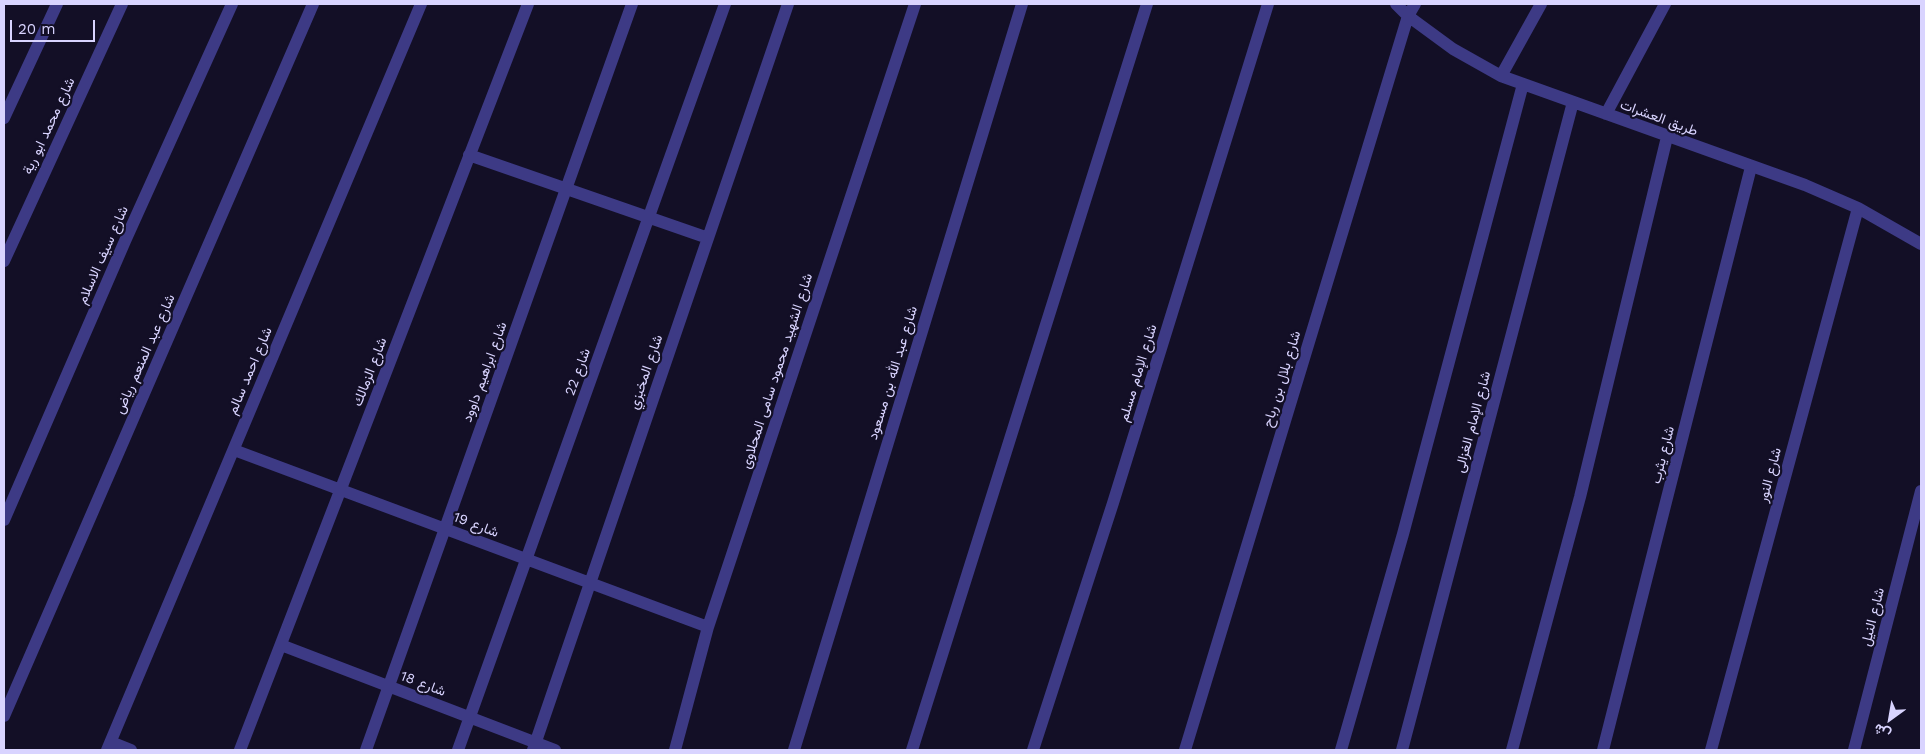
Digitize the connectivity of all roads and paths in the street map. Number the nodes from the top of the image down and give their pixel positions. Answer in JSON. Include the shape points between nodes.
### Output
{"nodes":[{"id":1,"x":57,"y":4,"type":"edge"},
{"id":2,"x":122,"y":4,"type":"edge"},
{"id":3,"x":232,"y":4,"type":"edge"},
{"id":4,"x":313,"y":4,"type":"edge"},
{"id":5,"x":421,"y":4,"type":"edge"},
{"id":6,"x":528,"y":4,"type":"edge"},
{"id":7,"x":632,"y":4,"type":"edge"},
{"id":8,"x":725,"y":4,"type":"edge"},
{"id":9,"x":788,"y":4,"type":"edge"},
{"id":10,"x":915,"y":4,"type":"edge"},
{"id":11,"x":1022,"y":4,"type":"edge"},
{"id":12,"x":1147,"y":4,"type":"edge"},
{"id":13,"x":1268,"y":4,"type":"edge"},
{"id":14,"x":1396,"y":4,"type":"edge"},
{"id":15,"x":1415,"y":4,"type":"edge"},
{"id":16,"x":1540,"y":4,"type":"edge"},
{"id":17,"x":1665,"y":4,"type":"edge"},
{"id":18,"x":1408,"y":16,"type":"junction"},
{"id":19,"x":1501,"y":76,"type":"junction"},
{"id":20,"x":1524,"y":84,"type":"junction"},
{"id":21,"x":1574,"y":102,"type":"junction"},
{"id":22,"x":1606,"y":114,"type":"junction"},
{"id":23,"x":4,"y":118,"type":"edge"},
{"id":24,"x":1667,"y":137,"type":"junction"},
{"id":25,"x":470,"y":155,"type":"junction"},
{"id":26,"x":1752,"y":167,"type":"junction"},
{"id":27,"x":566,"y":189,"type":"junction"},
{"id":28,"x":1858,"y":208,"type":"junction"},
{"id":29,"x":649,"y":217,"type":"junction"},
{"id":30,"x":708,"y":238,"type":"junction"},
{"id":31,"x":1921,"y":244,"type":"edge"},
{"id":32,"x":4,"y":261,"type":"edge"},
{"id":33,"x":234,"y":450,"type":"junction"},
{"id":34,"x":341,"y":490,"type":"junction"},
{"id":35,"x":1921,"y":491,"type":"edge"},
{"id":36,"x":4,"y":520,"type":"edge"},
{"id":37,"x":444,"y":529,"type":"junction"},
{"id":38,"x":526,"y":560,"type":"junction"},
{"id":39,"x":590,"y":584,"type":"junction"},
{"id":40,"x":708,"y":627,"type":"junction"},
{"id":41,"x":281,"y":645,"type":"junction"},
{"id":42,"x":389,"y":686,"type":"junction"},
{"id":43,"x":4,"y":716,"type":"edge"},
{"id":44,"x":470,"y":718,"type":"junction"},
{"id":45,"x":109,"y":746,"type":"edge"},
{"id":46,"x":534,"y":746,"type":"edge"},
{"id":47,"x":131,"y":750,"type":"edge"},
{"id":48,"x":240,"y":750,"type":"edge"},
{"id":49,"x":366,"y":750,"type":"edge"},
{"id":50,"x":458,"y":750,"type":"edge"},
{"id":51,"x":555,"y":750,"type":"edge"},
{"id":52,"x":675,"y":750,"type":"edge"},
{"id":53,"x":794,"y":750,"type":"edge"},
{"id":54,"x":912,"y":750,"type":"edge"},
{"id":55,"x":1033,"y":750,"type":"edge"},
{"id":56,"x":1185,"y":750,"type":"edge"},
{"id":57,"x":1341,"y":750,"type":"edge"},
{"id":58,"x":1402,"y":750,"type":"edge"},
{"id":59,"x":1512,"y":750,"type":"edge"},
{"id":60,"x":1603,"y":750,"type":"edge"},
{"id":61,"x":1711,"y":750,"type":"edge"},
{"id":62,"x":1854,"y":750,"type":"edge"}],
"edges":[{"from":1,"to":23,"type":"street"},
{"from":2,"to":32,"type":"street","name":"شارع محمد ابو رية"},
{"from":3,"to":36,"type":"street","name":"شارع سيف الاسلام"},
{"from":4,"to":43,"type":"street","name":"شارع عبد المنعم رياض"},
{"from":5,"to":33,"type":"street","name":"شارع احمد سالم"},
{"from":6,"to":25,"type":"street","name":"شارع الزمالك"},
{"from":7,"to":27,"type":"street","name":"شارع ابراهيم داوود"},
{"from":8,"to":29,"type":"street","name":"شارع 22"},
{"from":9,"to":30,"type":"street","name":"شارع المخبزي"},
{"from":10,"to":40,"type":"street","name":"شارع الشهيد محمود سامى المحلاوى"},
{"from":11,"to":53,"type":"street","name":"شارع عبد الله بن مسعود"},
{"from":12,"to":54,"type":"street"},
{"from":13,"to":55,"type":"street","name":"شارع الإمام مسلم"},
{"from":14,"to":18,"type":"street","name":"طريق العشرات"},
{"from":15,"to":18,"type":"street","name":"شارع بلال بن رباح"},
{"from":16,"to":19,"type":"street"},
{"from":17,"to":22,"type":"street"},
{"from":18,"to":19,"type":"street","name":"طريق العشرات","via":[[1453,49]]},
{"from":18,"to":56,"type":"street","name":"شارع بلال بن رباح"},
{"from":19,"to":20,"type":"street","name":"طريق العشرات"},
{"from":20,"to":21,"type":"street","name":"طريق العشرات"},
{"from":20,"to":57,"type":"street","via":[[1403,534]]},
{"from":21,"to":22,"type":"street","name":"طريق العشرات"},
{"from":21,"to":58,"type":"street","name":"شارع الإمام الغزالى"},
{"from":22,"to":24,"type":"street","name":"طريق العشرات"},
{"from":24,"to":26,"type":"street","name":"طريق العشرات"},
{"from":24,"to":59,"type":"street","via":[[1580,497]]},
{"from":25,"to":27,"type":"street"},
{"from":25,"to":34,"type":"street","name":"شارع الزمالك"},
{"from":26,"to":28,"type":"street","name":"طريق العشرات"},
{"from":26,"to":60,"type":"street","name":"شارع يثرب"},
{"from":27,"to":29,"type":"street"},
{"from":27,"to":37,"type":"street","name":"شارع ابراهيم داوود"},
{"from":28,"to":31,"type":"street","name":"طريق العشرات"},
{"from":28,"to":61,"type":"street","name":"شارع النور"},
{"from":29,"to":30,"type":"street"},
{"from":29,"to":38,"type":"street","name":"شارع 22"},
{"from":30,"to":39,"type":"street","name":"شارع المخبزي"},
{"from":33,"to":34,"type":"street","name":"شارع 19"},
{"from":33,"to":45,"type":"street","name":"شارع احمد سالم"},
{"from":34,"to":37,"type":"street","name":"شارع 19"},
{"from":34,"to":41,"type":"street","name":"شارع الزمالك"},
{"from":35,"to":62,"type":"street","name":"شارع النيل"},
{"from":37,"to":38,"type":"street","name":"شارع 19"},
{"from":37,"to":42,"type":"street","name":"شارع ابراهيم داوود"},
{"from":38,"to":39,"type":"street","name":"شارع 19"},
{"from":38,"to":44,"type":"street","name":"شارع 22"},
{"from":39,"to":40,"type":"street","name":"شارع 19"},
{"from":39,"to":46,"type":"street","name":"شارع المخبزي"},
{"from":40,"to":52,"type":"street","name":"شارع الشهيد محمود سامى المحلاوى"},
{"from":41,"to":42,"type":"street","name":"شارع 18"},
{"from":41,"to":48,"type":"street","name":"شارع الزمالك"},
{"from":42,"to":44,"type":"street","name":"شارع 18"},
{"from":42,"to":49,"type":"street","name":"شارع ابراهيم داوود"},
{"from":44,"to":46,"type":"street","name":"شارع 18"},
{"from":44,"to":50,"type":"street","name":"شارع 22"},
{"from":45,"to":47,"type":"street"},
{"from":46,"to":51,"type":"street","name":"شارع 18"}]}
